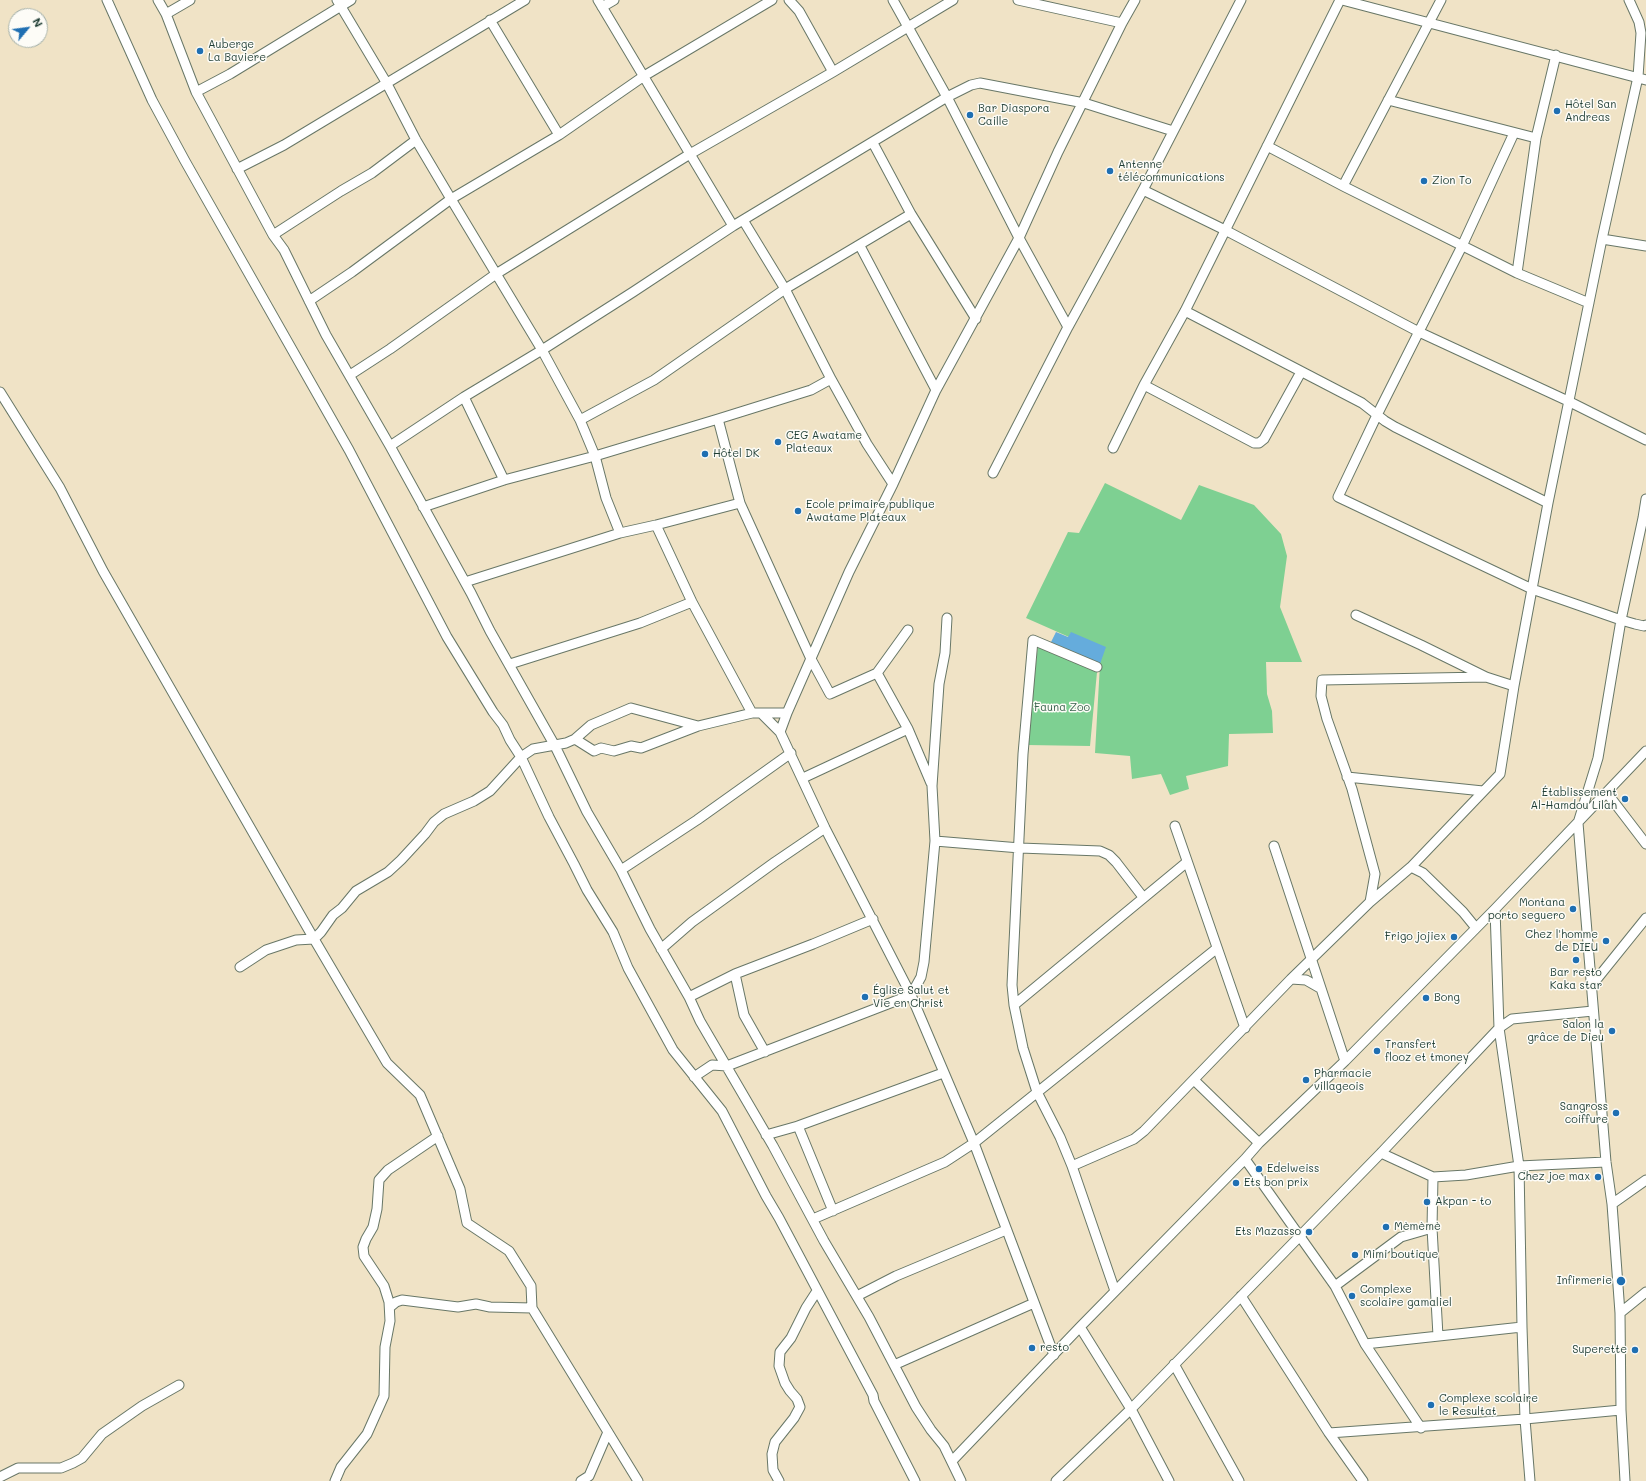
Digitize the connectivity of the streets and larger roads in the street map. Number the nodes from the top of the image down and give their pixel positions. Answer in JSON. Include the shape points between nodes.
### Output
{"nodes":[{"id":1,"x":108,"y":0,"type":"edge"},
{"id":2,"x":158,"y":0,"type":"edge"},
{"id":3,"x":190,"y":0,"type":"edge"},
{"id":4,"x":350,"y":0,"type":"edge"},
{"id":5,"x":525,"y":0,"type":"edge"},
{"id":6,"x":614,"y":0,"type":"edge"},
{"id":7,"x":772,"y":0,"type":"edge"},
{"id":8,"x":789,"y":0,"type":"edge"},
{"id":9,"x":893,"y":0,"type":"edge"},
{"id":10,"x":953,"y":0,"type":"edge"},
{"id":11,"x":1018,"y":0,"type":"edge"},
{"id":12,"x":1135,"y":0,"type":"edge"},
{"id":13,"x":1241,"y":0,"type":"edge"},
{"id":14,"x":1341,"y":0,"type":"edge"},
{"id":15,"x":1441,"y":0,"type":"edge"},
{"id":16,"x":1629,"y":0,"type":"edge"},
{"id":17,"x":339,"y":3,"type":"edge"},
{"id":18,"x":600,"y":3,"type":"edge"},
{"id":19,"x":166,"y":14,"type":"junction"},
{"id":20,"x":490,"y":20,"type":"junction"},
{"id":21,"x":1122,"y":23,"type":"junction"},
{"id":22,"x":1429,"y":23,"type":"junction"},
{"id":23,"x":908,"y":28,"type":"junction"},
{"id":24,"x":1556,"y":55,"type":"junction"},
{"id":25,"x":833,"y":72,"type":"junction"},
{"id":26,"x":644,"y":76,"type":"junction"},
{"id":27,"x":1642,"y":78,"type":"edge"},
{"id":28,"x":386,"y":82,"type":"junction"},
{"id":29,"x":196,"y":92,"type":"junction"},
{"id":30,"x":947,"y":97,"type":"junction"},
{"id":31,"x":1388,"y":100,"type":"junction"},
{"id":32,"x":1084,"y":102,"type":"junction"},
{"id":33,"x":1173,"y":131,"type":"junction"},
{"id":34,"x":1514,"y":133,"type":"junction"},
{"id":35,"x":559,"y":135,"type":"junction"},
{"id":36,"x":1536,"y":138,"type":"junction"},
{"id":37,"x":416,"y":140,"type":"junction"},
{"id":38,"x":873,"y":143,"type":"junction"},
{"id":39,"x":1267,"y":146,"type":"junction"},
{"id":40,"x":690,"y":154,"type":"junction"},
{"id":41,"x":238,"y":169,"type":"junction"},
{"id":42,"x":1343,"y":186,"type":"junction"},
{"id":43,"x":1143,"y":190,"type":"junction"},
{"id":44,"x":451,"y":199,"type":"junction"},
{"id":45,"x":911,"y":214,"type":"junction"},
{"id":46,"x":742,"y":220,"type":"junction"},
{"id":47,"x":733,"y":226,"type":"junction"},
{"id":48,"x":1225,"y":230,"type":"junction"},
{"id":49,"x":273,"y":235,"type":"junction"},
{"id":50,"x":1019,"y":238,"type":"junction"},
{"id":51,"x":1602,"y":239,"type":"junction"},
{"id":52,"x":860,"y":246,"type":"junction"},
{"id":53,"x":1462,"y":246,"type":"junction"},
{"id":54,"x":1646,"y":246,"type":"edge"},
{"id":55,"x":1516,"y":273,"type":"junction"},
{"id":56,"x":496,"y":274,"type":"junction"},
{"id":57,"x":785,"y":289,"type":"junction"},
{"id":58,"x":309,"y":301,"type":"junction"},
{"id":59,"x":1589,"y":303,"type":"junction"},
{"id":60,"x":1185,"y":311,"type":"junction"},
{"id":61,"x":976,"y":319,"type":"junction"},
{"id":62,"x":1068,"y":327,"type":"junction"},
{"id":63,"x":1419,"y":332,"type":"junction"},
{"id":64,"x":542,"y":350,"type":"junction"},
{"id":65,"x":1301,"y":372,"type":"junction"},
{"id":66,"x":350,"y":375,"type":"junction"},
{"id":67,"x":831,"y":378,"type":"junction"},
{"id":68,"x":1144,"y":384,"type":"junction"},
{"id":69,"x":936,"y":390,"type":"junction"},
{"id":70,"x":0,"y":392,"type":"edge"},
{"id":71,"x":464,"y":397,"type":"junction"},
{"id":72,"x":1568,"y":401,"type":"junction"},
{"id":73,"x":1377,"y":415,"type":"junction"},
{"id":74,"x":718,"y":419,"type":"junction"},
{"id":75,"x":580,"y":420,"type":"junction"},
{"id":76,"x":1646,"y":440,"type":"edge"},
{"id":77,"x":390,"y":446,"type":"junction"},
{"id":78,"x":1113,"y":448,"type":"dead end"},
{"id":79,"x":595,"y":456,"type":"junction"},
{"id":80,"x":993,"y":473,"type":"dead end"},
{"id":81,"x":504,"y":480,"type":"junction"},
{"id":82,"x":893,"y":484,"type":"junction"},
{"id":83,"x":1646,"y":498,"type":"edge"},
{"id":84,"x":740,"y":503,"type":"junction"},
{"id":85,"x":1548,"y":503,"type":"junction"},
{"id":86,"x":423,"y":507,"type":"junction"},
{"id":87,"x":656,"y":525,"type":"junction"},
{"id":88,"x":620,"y":533,"type":"junction"},
{"id":89,"x":465,"y":582,"type":"junction"},
{"id":90,"x":1532,"y":589,"type":"junction"},
{"id":91,"x":692,"y":602,"type":"junction"},
{"id":92,"x":1356,"y":615,"type":"dead end"},
{"id":93,"x":947,"y":618,"type":"dead end"},
{"id":94,"x":1621,"y":620,"type":"junction"},
{"id":95,"x":1646,"y":625,"type":"edge"},
{"id":96,"x":908,"y":630,"type":"dead end"},
{"id":97,"x":811,"y":659,"type":"junction"},
{"id":98,"x":510,"y":664,"type":"junction"},
{"id":99,"x":1097,"y":667,"type":"dead end"},
{"id":100,"x":877,"y":673,"type":"junction"},
{"id":101,"x":1486,"y":677,"type":"junction"},
{"id":102,"x":1514,"y":686,"type":"junction"},
{"id":103,"x":756,"y":713,"type":"junction"},
{"id":104,"x":787,"y":713,"type":"junction"},
{"id":105,"x":698,"y":726,"type":"junction"},
{"id":106,"x":908,"y":729,"type":"junction"},
{"id":107,"x":780,"y":732,"type":"junction"},
{"id":108,"x":575,"y":739,"type":"junction"},
{"id":109,"x":555,"y":746,"type":"junction"},
{"id":110,"x":1646,"y":751,"type":"edge"},
{"id":111,"x":791,"y":753,"type":"junction"},
{"id":112,"x":521,"y":757,"type":"junction"},
{"id":113,"x":1347,"y":777,"type":"junction"},
{"id":114,"x":803,"y":778,"type":"junction"},
{"id":115,"x":932,"y":786,"type":"junction"},
{"id":116,"x":1483,"y":791,"type":"junction"},
{"id":117,"x":1606,"y":793,"type":"junction"},
{"id":118,"x":1578,"y":823,"type":"junction"},
{"id":119,"x":1175,"y":826,"type":"dead end"},
{"id":120,"x":825,"y":828,"type":"junction"},
{"id":121,"x":935,"y":841,"type":"junction"},
{"id":122,"x":1646,"y":844,"type":"edge"},
{"id":123,"x":1274,"y":846,"type":"dead end"},
{"id":124,"x":1020,"y":848,"type":"junction"},
{"id":125,"x":1187,"y":862,"type":"junction"},
{"id":126,"x":1411,"y":867,"type":"junction"},
{"id":127,"x":621,"y":870,"type":"junction"},
{"id":128,"x":1143,"y":897,"type":"junction"},
{"id":129,"x":1370,"y":902,"type":"junction"},
{"id":130,"x":1495,"y":909,"type":"junction"},
{"id":131,"x":1646,"y":918,"type":"edge"},
{"id":132,"x":873,"y":919,"type":"junction"},
{"id":133,"x":1476,"y":928,"type":"junction"},
{"id":134,"x":314,"y":939,"type":"junction"},
{"id":135,"x":661,"y":949,"type":"junction"},
{"id":136,"x":1216,"y":949,"type":"junction"},
{"id":137,"x":1311,"y":961,"type":"junction"},
{"id":138,"x":240,"y":967,"type":"dead end"},
{"id":139,"x":735,"y":974,"type":"junction"},
{"id":140,"x":1291,"y":979,"type":"junction"},
{"id":141,"x":1592,"y":985,"type":"junction"},
{"id":142,"x":1320,"y":988,"type":"junction"},
{"id":143,"x":911,"y":995,"type":"junction"},
{"id":144,"x":689,"y":997,"type":"junction"},
{"id":145,"x":1014,"y":1005,"type":"junction"},
{"id":146,"x":1593,"y":1011,"type":"junction"},
{"id":147,"x":1245,"y":1028,"type":"junction"},
{"id":148,"x":1500,"y":1028,"type":"junction"},
{"id":149,"x":765,"y":1052,"type":"junction"},
{"id":150,"x":1345,"y":1061,"type":"junction"},
{"id":151,"x":727,"y":1066,"type":"junction"},
{"id":152,"x":943,"y":1073,"type":"junction"},
{"id":153,"x":694,"y":1077,"type":"junction"},
{"id":154,"x":1194,"y":1080,"type":"junction"},
{"id":155,"x":1036,"y":1092,"type":"junction"},
{"id":156,"x":798,"y":1126,"type":"junction"},
{"id":157,"x":766,"y":1135,"type":"junction"},
{"id":158,"x":438,"y":1136,"type":"junction"},
{"id":159,"x":974,"y":1143,"type":"junction"},
{"id":160,"x":1259,"y":1143,"type":"junction"},
{"id":161,"x":1381,"y":1154,"type":"junction"},
{"id":162,"x":1245,"y":1160,"type":"junction"},
{"id":163,"x":1606,"y":1162,"type":"junction"},
{"id":164,"x":1072,"y":1166,"type":"junction"},
{"id":165,"x":1519,"y":1166,"type":"junction"},
{"id":166,"x":1432,"y":1177,"type":"junction"},
{"id":167,"x":1646,"y":1180,"type":"edge"},
{"id":168,"x":1612,"y":1204,"type":"junction"},
{"id":169,"x":833,"y":1211,"type":"junction"},
{"id":170,"x":813,"y":1219,"type":"junction"},
{"id":171,"x":1432,"y":1228,"type":"junction"},
{"id":172,"x":1006,"y":1230,"type":"junction"},
{"id":173,"x":1300,"y":1236,"type":"junction"},
{"id":174,"x":1335,"y":1286,"type":"junction"},
{"id":175,"x":817,"y":1291,"type":"junction"},
{"id":176,"x":1115,"y":1291,"type":"junction"},
{"id":177,"x":1646,"y":1292,"type":"edge"},
{"id":178,"x":857,"y":1296,"type":"junction"},
{"id":179,"x":1241,"y":1296,"type":"junction"},
{"id":180,"x":1034,"y":1303,"type":"junction"},
{"id":181,"x":390,"y":1307,"type":"junction"},
{"id":182,"x":532,"y":1308,"type":"junction"},
{"id":183,"x":1620,"y":1314,"type":"junction"},
{"id":184,"x":1080,"y":1327,"type":"junction"},
{"id":185,"x":1522,"y":1327,"type":"junction"},
{"id":186,"x":1438,"y":1336,"type":"junction"},
{"id":187,"x":1366,"y":1344,"type":"junction"},
{"id":188,"x":1054,"y":1354,"type":"junction"},
{"id":189,"x":1174,"y":1364,"type":"junction"},
{"id":190,"x":894,"y":1365,"type":"junction"},
{"id":191,"x":179,"y":1384,"type":"dead end"},
{"id":192,"x":1131,"y":1409,"type":"junction"},
{"id":193,"x":1621,"y":1410,"type":"junction"},
{"id":194,"x":1525,"y":1420,"type":"junction"},
{"id":195,"x":1421,"y":1428,"type":"junction"},
{"id":196,"x":608,"y":1432,"type":"junction"},
{"id":197,"x":1329,"y":1433,"type":"junction"},
{"id":198,"x":952,"y":1461,"type":"junction"},
{"id":199,"x":0,"y":1477,"type":"edge"},
{"id":200,"x":335,"y":1481,"type":"edge"},
{"id":201,"x":581,"y":1481,"type":"edge"},
{"id":202,"x":638,"y":1481,"type":"edge"},
{"id":203,"x":779,"y":1481,"type":"edge"},
{"id":204,"x":915,"y":1481,"type":"edge"},
{"id":205,"x":961,"y":1481,"type":"edge"},
{"id":206,"x":1056,"y":1481,"type":"edge"},
{"id":207,"x":1169,"y":1481,"type":"edge"},
{"id":208,"x":1239,"y":1481,"type":"edge"},
{"id":209,"x":1363,"y":1481,"type":"edge"},
{"id":210,"x":1530,"y":1481,"type":"edge"},
{"id":211,"x":1625,"y":1481,"type":"edge"}],
"edges":[{"from":1,"to":112,"type":"street","via":[[152,100],[185,161],[349,450],[447,637]]},
{"from":2,"to":19,"type":"street"},
{"from":3,"to":19,"type":"street"},
{"from":4,"to":17,"type":"street"},
{"from":5,"to":20,"type":"street"},
{"from":6,"to":18,"type":"street"},
{"from":7,"to":26,"type":"street"},
{"from":8,"to":25,"type":"street","via":[[799,10]]},
{"from":9,"to":23,"type":"street"},
{"from":10,"to":23,"type":"street"},
{"from":11,"to":21,"type":"street"},
{"from":12,"to":21,"type":"street"},
{"from":13,"to":33,"type":"street"},
{"from":14,"to":22,"type":"street"},
{"from":14,"to":39,"type":"street"},
{"from":15,"to":22,"type":"street"},
{"from":16,"to":27,"type":"street","via":[[1641,33]]},
{"from":17,"to":28,"type":"street"},
{"from":17,"to":29,"type":"street","via":[[230,74]]},
{"from":18,"to":26,"type":"street"},
{"from":19,"to":29,"type":"street"},
{"from":20,"to":28,"type":"street"},
{"from":20,"to":35,"type":"street"},
{"from":21,"to":32,"type":"street"},
{"from":22,"to":24,"type":"street"},
{"from":22,"to":31,"type":"street"},
{"from":23,"to":25,"type":"street"},
{"from":23,"to":30,"type":"street"},
{"from":24,"to":27,"type":"street"},
{"from":24,"to":36,"type":"street"},
{"from":25,"to":40,"type":"street"},
{"from":26,"to":35,"type":"street"},
{"from":26,"to":40,"type":"street"},
{"from":27,"to":51,"type":"street"},
{"from":28,"to":37,"type":"street"},
{"from":28,"to":41,"type":"street","via":[[284,145]]},
{"from":29,"to":41,"type":"street"},
{"from":30,"to":32,"type":"street","via":[[980,83]]},
{"from":30,"to":38,"type":"street"},
{"from":30,"to":50,"type":"street"},
{"from":31,"to":34,"type":"street"},
{"from":31,"to":42,"type":"street"},
{"from":32,"to":33,"type":"street"},
{"from":32,"to":50,"type":"street"},
{"from":33,"to":43,"type":"street"},
{"from":34,"to":36,"type":"street"},
{"from":34,"to":53,"type":"street"},
{"from":35,"to":44,"type":"street"},
{"from":36,"to":55,"type":"street"},
{"from":37,"to":44,"type":"street"},
{"from":37,"to":49,"type":"street","via":[[372,173]]},
{"from":38,"to":45,"type":"street"},
{"from":38,"to":46,"type":"street"},
{"from":39,"to":42,"type":"street"},
{"from":39,"to":48,"type":"street"},
{"from":40,"to":47,"type":"street"},
{"from":40,"to":56,"type":"street"},
{"from":41,"to":49,"type":"street"},
{"from":42,"to":53,"type":"street"},
{"from":43,"to":48,"type":"street"},
{"from":43,"to":62,"type":"street"},
{"from":44,"to":56,"type":"street"},
{"from":44,"to":58,"type":"street"},
{"from":45,"to":52,"type":"street"},
{"from":45,"to":61,"type":"street"},
{"from":46,"to":47,"type":"street"},
{"from":46,"to":57,"type":"street"},
{"from":47,"to":64,"type":"street"},
{"from":48,"to":60,"type":"street"},
{"from":48,"to":63,"type":"street"},
{"from":49,"to":58,"type":"street","via":[[287,255]]},
{"from":50,"to":61,"type":"street"},
{"from":50,"to":62,"type":"street"},
{"from":51,"to":54,"type":"street"},
{"from":51,"to":59,"type":"street"},
{"from":52,"to":57,"type":"street"},
{"from":52,"to":69,"type":"street"},
{"from":53,"to":55,"type":"street"},
{"from":53,"to":63,"type":"street"},
{"from":55,"to":59,"type":"street"},
{"from":56,"to":64,"type":"street"},
{"from":56,"to":66,"type":"street"},
{"from":57,"to":67,"type":"street"},
{"from":57,"to":75,"type":"street","via":[[660,376]]},
{"from":58,"to":66,"type":"street"},
{"from":59,"to":72,"type":"street"},
{"from":60,"to":65,"type":"street"},
{"from":60,"to":68,"type":"street"},
{"from":61,"to":69,"type":"street"},
{"from":62,"to":80,"type":"street"},
{"from":63,"to":72,"type":"street"},
{"from":63,"to":73,"type":"street"},
{"from":64,"to":71,"type":"street"},
{"from":64,"to":75,"type":"street"},
{"from":65,"to":68,"type":"street","via":[[1264,439],[1259,443],[1254,443]]},
{"from":65,"to":73,"type":"street","via":[[1362,403]]},
{"from":66,"to":77,"type":"street"},
{"from":67,"to":74,"type":"street","via":[[811,390]]},
{"from":67,"to":82,"type":"street","via":[[867,444]]},
{"from":68,"to":78,"type":"street"},
{"from":69,"to":82,"type":"street"},
{"from":70,"to":134,"type":"street","via":[[60,488],[103,571]]},
{"from":71,"to":77,"type":"street"},
{"from":71,"to":81,"type":"street"},
{"from":72,"to":76,"type":"street"},
{"from":72,"to":85,"type":"street"},
{"from":73,"to":85,"type":"street","via":[[1395,427]]},
{"from":73,"to":90,"type":"street","via":[[1338,498]]},
{"from":74,"to":79,"type":"street"},
{"from":74,"to":84,"type":"street"},
{"from":75,"to":79,"type":"street"},
{"from":77,"to":86,"type":"street"},
{"from":79,"to":81,"type":"street"},
{"from":79,"to":88,"type":"street","via":[[606,498]]},
{"from":81,"to":86,"type":"street"},
{"from":82,"to":97,"type":"street","via":[[849,572]]},
{"from":83,"to":94,"type":"street"},
{"from":84,"to":87,"type":"street"},
{"from":84,"to":97,"type":"street"},
{"from":85,"to":90,"type":"street"},
{"from":86,"to":89,"type":"street"},
{"from":87,"to":88,"type":"street"},
{"from":87,"to":91,"type":"street"},
{"from":88,"to":89,"type":"street"},
{"from":89,"to":98,"type":"street"},
{"from":90,"to":94,"type":"street"},
{"from":90,"to":102,"type":"street"},
{"from":91,"to":98,"type":"street","via":[[640,622]]},
{"from":91,"to":103,"type":"street"},
{"from":92,"to":101,"type":"street"},
{"from":93,"to":115,"type":"street","via":[[945,653],[939,684]]},
{"from":94,"to":95,"type":"street"},
{"from":94,"to":118,"type":"street","via":[[1598,758]]},
{"from":96,"to":100,"type":"street"},
{"from":97,"to":100,"type":"street","via":[[830,694]]},
{"from":97,"to":104,"type":"street"},
{"from":98,"to":109,"type":"street"},
{"from":99,"to":124,"type":"street","via":[[1033,640],[1024,746]]},
{"from":100,"to":106,"type":"street"},
{"from":101,"to":102,"type":"street"},
{"from":101,"to":113,"type":"street","via":[[1322,680],[1321,696]]},
{"from":102,"to":116,"type":"street","via":[[1500,774]]},
{"from":103,"to":104,"type":"street"},
{"from":103,"to":105,"type":"street"},
{"from":103,"to":107,"type":"street"},
{"from":104,"to":107,"type":"street"},
{"from":105,"to":108,"type":"street","via":[[641,748],[631,746],[614,751],[602,748],[594,751]]},
{"from":105,"to":108,"type":"street","via":[[631,708],[591,725]]},
{"from":106,"to":114,"type":"street"},
{"from":106,"to":115,"type":"street"},
{"from":107,"to":111,"type":"street"},
{"from":108,"to":109,"type":"street"},
{"from":109,"to":112,"type":"street","via":[[533,749]]},
{"from":109,"to":127,"type":"street","via":[[587,812]]},
{"from":110,"to":117,"type":"street"},
{"from":111,"to":114,"type":"street"},
{"from":111,"to":127,"type":"street"},
{"from":112,"to":134,"type":"street","via":[[490,791],[444,814],[434,822],[426,834],[388,872],[356,891]]},
{"from":112,"to":153,"type":"street","via":[[586,890],[613,932],[628,968],[673,1050]]},
{"from":113,"to":116,"type":"street"},
{"from":113,"to":129,"type":"street","via":[[1375,874]]},
{"from":114,"to":120,"type":"street"},
{"from":115,"to":121,"type":"street"},
{"from":116,"to":126,"type":"street"},
{"from":117,"to":118,"type":"street"},
{"from":117,"to":122,"type":"street"},
{"from":118,"to":130,"type":"street"},
{"from":118,"to":141,"type":"street"},
{"from":119,"to":125,"type":"street"},
{"from":120,"to":132,"type":"street"},
{"from":120,"to":135,"type":"street","via":[[692,922]]},
{"from":121,"to":124,"type":"street"},
{"from":121,"to":143,"type":"street","via":[[924,962],[921,977]]},
{"from":123,"to":137,"type":"street"},
{"from":124,"to":128,"type":"street","via":[[1100,851],[1109,854]]},
{"from":124,"to":145,"type":"street","via":[[1012,965]]},
{"from":125,"to":128,"type":"street"},
{"from":125,"to":136,"type":"street"},
{"from":126,"to":129,"type":"street"},
{"from":126,"to":133,"type":"street","via":[[1423,873]]},
{"from":127,"to":135,"type":"street"},
{"from":128,"to":145,"type":"street"},
{"from":129,"to":137,"type":"street"},
{"from":130,"to":133,"type":"street"},
{"from":130,"to":148,"type":"street"},
{"from":131,"to":141,"type":"street"},
{"from":132,"to":139,"type":"street"},
{"from":132,"to":143,"type":"street"},
{"from":133,"to":150,"type":"street"},
{"from":134,"to":138,"type":"street","via":[[296,940],[266,950]]},
{"from":134,"to":158,"type":"street","via":[[387,1063],[420,1095]]},
{"from":135,"to":144,"type":"street"},
{"from":136,"to":147,"type":"street"},
{"from":136,"to":155,"type":"street"},
{"from":137,"to":140,"type":"street"},
{"from":137,"to":142,"type":"street"},
{"from":139,"to":144,"type":"street"},
{"from":139,"to":149,"type":"street","via":[[744,1015]]},
{"from":140,"to":142,"type":"street","via":[[1306,980]]},
{"from":140,"to":147,"type":"street"},
{"from":141,"to":146,"type":"street"},
{"from":142,"to":150,"type":"street"},
{"from":143,"to":149,"type":"street"},
{"from":143,"to":152,"type":"street"},
{"from":144,"to":151,"type":"street"},
{"from":145,"to":155,"type":"street"},
{"from":146,"to":148,"type":"street","via":[[1512,1019]]},
{"from":146,"to":163,"type":"street"},
{"from":147,"to":154,"type":"street"},
{"from":148,"to":161,"type":"street"},
{"from":148,"to":165,"type":"street"},
{"from":149,"to":151,"type":"street"},
{"from":150,"to":160,"type":"street"},
{"from":151,"to":153,"type":"street","via":[[712,1066]]},
{"from":151,"to":157,"type":"street"},
{"from":152,"to":156,"type":"street"},
{"from":152,"to":159,"type":"street"},
{"from":153,"to":175,"type":"street","via":[[722,1111]]},
{"from":154,"to":160,"type":"street"},
{"from":154,"to":164,"type":"street","via":[[1134,1138]]},
{"from":155,"to":159,"type":"street"},
{"from":155,"to":164,"type":"street"},
{"from":156,"to":157,"type":"street"},
{"from":156,"to":169,"type":"street"},
{"from":157,"to":170,"type":"street"},
{"from":158,"to":181,"type":"street","via":[[388,1170],[379,1180],[373,1227],[363,1247],[364,1256],[384,1286]]},
{"from":158,"to":182,"type":"street","via":[[460,1189],[467,1223],[509,1251],[531,1286]]},
{"from":159,"to":169,"type":"street","via":[[945,1162]]},
{"from":159,"to":172,"type":"street"},
{"from":160,"to":162,"type":"street"},
{"from":161,"to":166,"type":"street"},
{"from":161,"to":173,"type":"street"},
{"from":162,"to":173,"type":"street"},
{"from":162,"to":176,"type":"street"},
{"from":163,"to":165,"type":"street"},
{"from":163,"to":168,"type":"street"},
{"from":164,"to":176,"type":"street"},
{"from":165,"to":166,"type":"street","via":[[1466,1175]]},
{"from":165,"to":185,"type":"street"},
{"from":166,"to":171,"type":"street"},
{"from":167,"to":168,"type":"street"},
{"from":168,"to":183,"type":"street"},
{"from":169,"to":170,"type":"street"},
{"from":170,"to":178,"type":"street"},
{"from":171,"to":174,"type":"street","via":[[1401,1237]]},
{"from":171,"to":186,"type":"street"},
{"from":172,"to":178,"type":"street","via":[[896,1276]]},
{"from":172,"to":180,"type":"street"},
{"from":173,"to":174,"type":"street"},
{"from":173,"to":179,"type":"street"},
{"from":174,"to":187,"type":"street"},
{"from":175,"to":203,"type":"street","via":[[791,1338],[780,1352],[780,1366],[785,1383],[797,1399],[800,1408],[775,1442],[772,1454],[773,1470]]},
{"from":175,"to":204,"type":"street","via":[[873,1395]]},
{"from":176,"to":184,"type":"street"},
{"from":177,"to":183,"type":"street"},
{"from":178,"to":190,"type":"street"},
{"from":179,"to":189,"type":"street"},
{"from":179,"to":197,"type":"street"},
{"from":180,"to":188,"type":"street"},
{"from":180,"to":190,"type":"street"},
{"from":181,"to":182,"type":"street","via":[[402,1300],[458,1307],[476,1304]]},
{"from":181,"to":200,"type":"street","via":[[385,1346],[384,1396],[367,1434],[341,1467]]},
{"from":182,"to":196,"type":"street"},
{"from":183,"to":193,"type":"street"},
{"from":184,"to":188,"type":"street"},
{"from":184,"to":192,"type":"street"},
{"from":185,"to":186,"type":"street"},
{"from":185,"to":194,"type":"street"},
{"from":186,"to":187,"type":"street"},
{"from":187,"to":195,"type":"street"},
{"from":188,"to":198,"type":"street"},
{"from":189,"to":192,"type":"street"},
{"from":189,"to":208,"type":"street"},
{"from":190,"to":198,"type":"street","via":[[919,1411]]},
{"from":191,"to":199,"type":"street","via":[[102,1434],[82,1458],[73,1463],[61,1468],[18,1468]]},
{"from":192,"to":206,"type":"street"},
{"from":192,"to":207,"type":"street"},
{"from":193,"to":194,"type":"street"},
{"from":193,"to":211,"type":"street"},
{"from":194,"to":195,"type":"street"},
{"from":194,"to":210,"type":"street"},
{"from":195,"to":197,"type":"street"},
{"from":196,"to":201,"type":"street","via":[[589,1476]]},
{"from":196,"to":202,"type":"street"},
{"from":197,"to":209,"type":"street"},
{"from":198,"to":205,"type":"street"}]}
